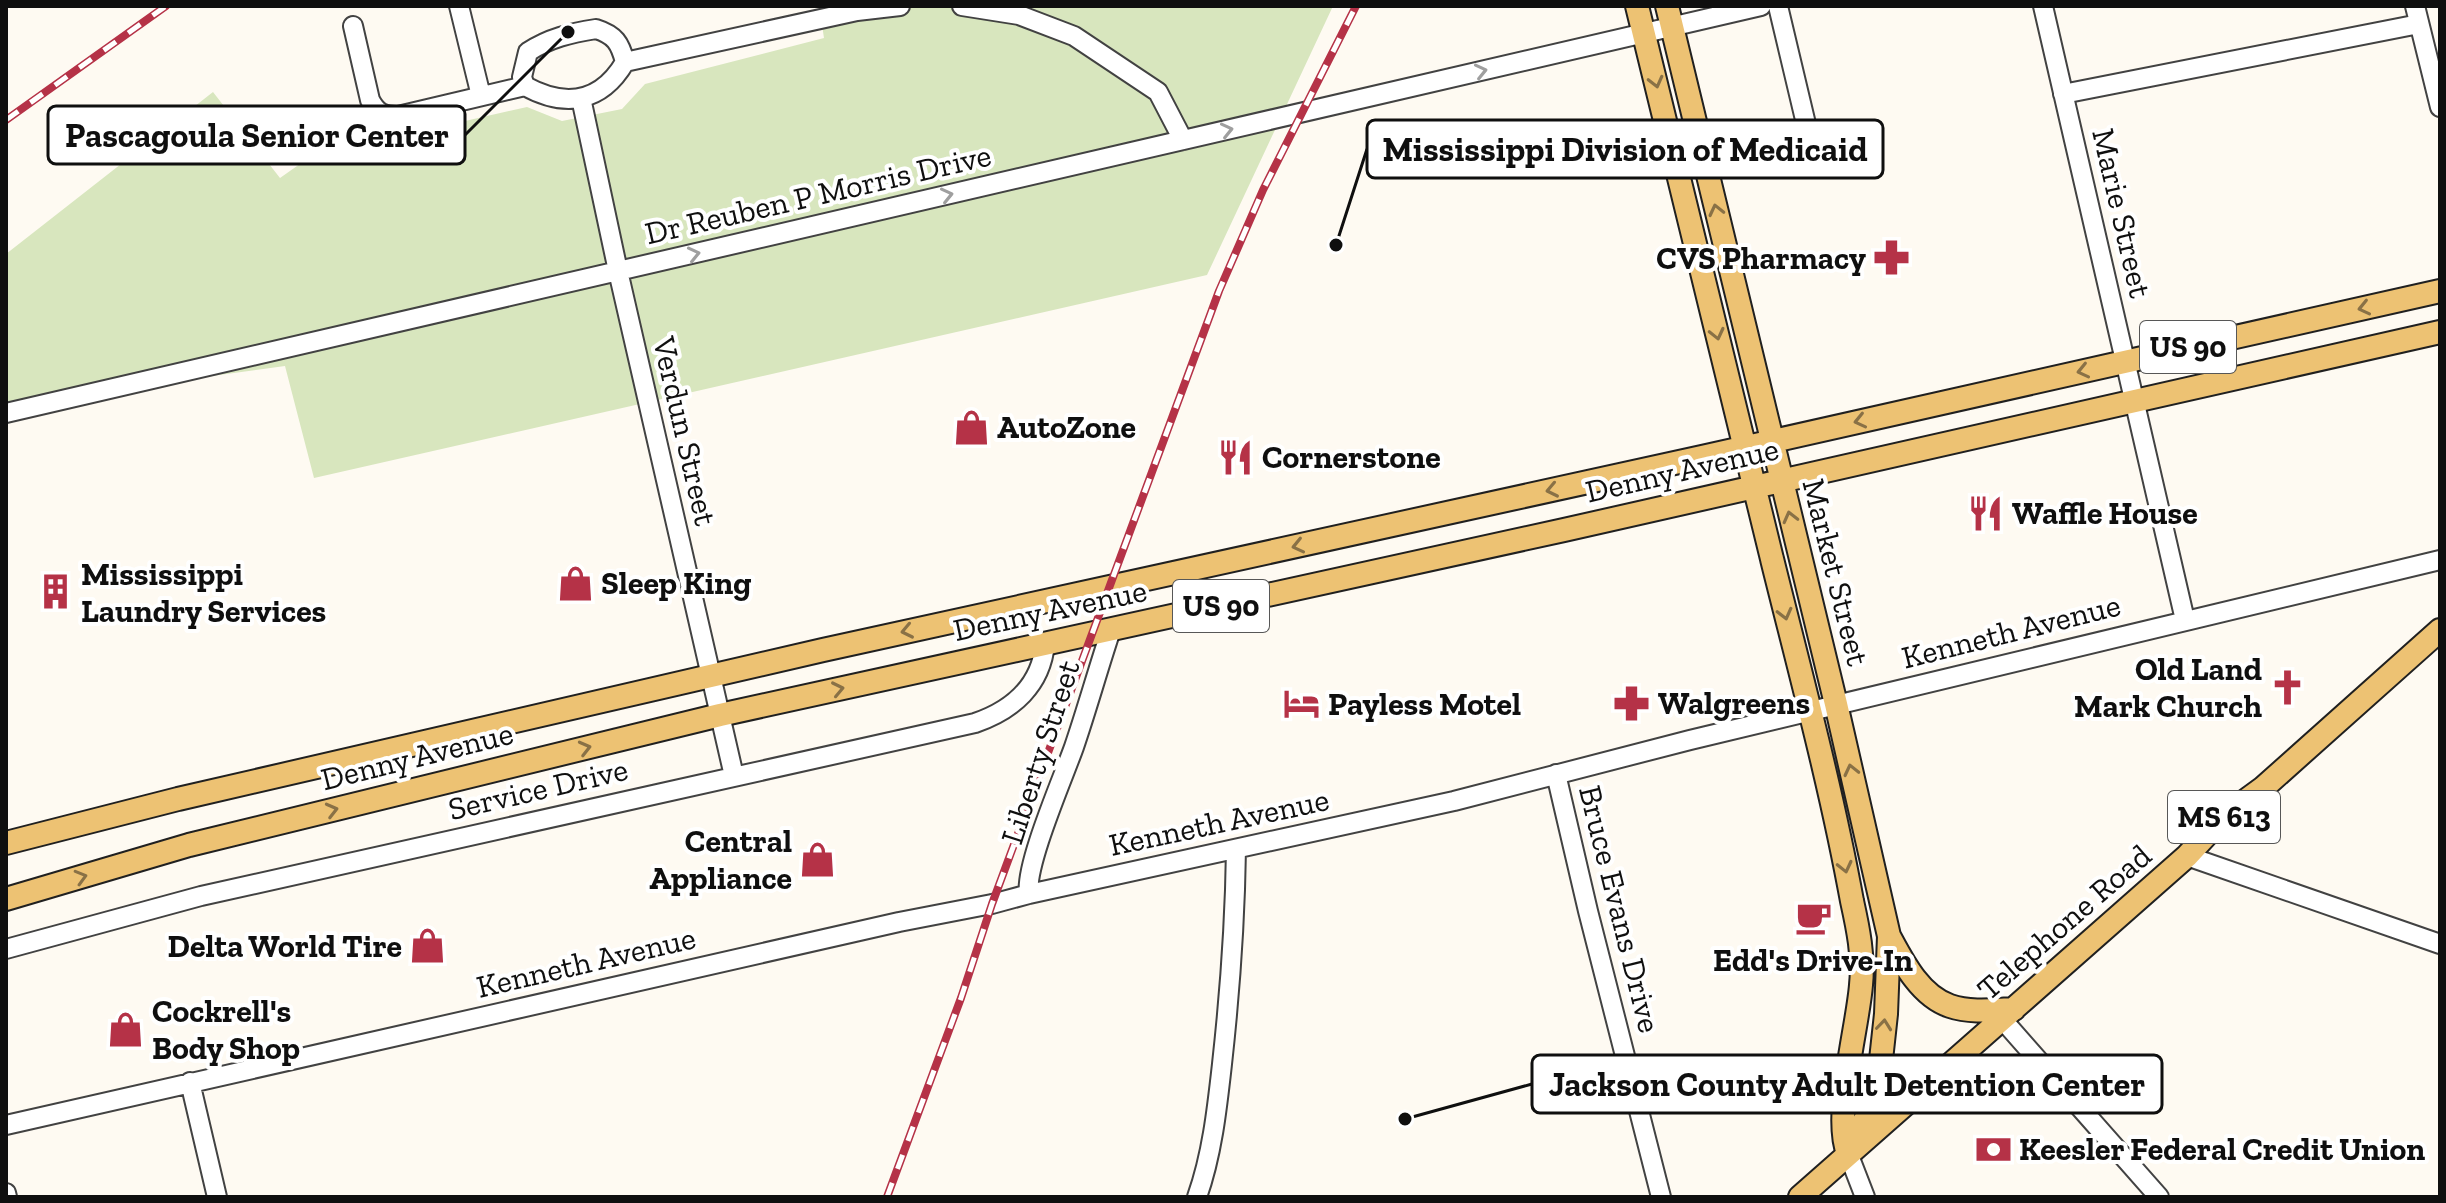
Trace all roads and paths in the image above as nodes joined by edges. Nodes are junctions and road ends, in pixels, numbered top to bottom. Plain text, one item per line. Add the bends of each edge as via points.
1 (459, 6) edge
2 (900, 6) edge
3 (962, 6) edge
4 (1637, 6) edge
5 (1761, 6) edge
6 (1778, 6) edge
7 (2043, 6) edge
8 (2417, 15) edge
9 (1670, 17) edge
10 (353, 26) dead end
11 (1644, 34) junction
12 (625, 62) junction
13 (525, 86) junction
14 (2063, 94) junction
15 (481, 96) junction
16 (581, 98) junction
17 (2440, 107) edge
18 (1183, 140) junction
19 (1816, 166) dead end
20 (618, 271) junction
21 (2440, 291) edge
22 (2440, 332) edge
23 (2125, 362) junction
24 (2134, 401) junction
25 (6, 413) edge
26 (1771, 441) junction
27 (1744, 447) junction
28 (1781, 481) junction
29 (1754, 487) junction
30 (2440, 560) edge
31 (2185, 620) junction
32 (1111, 630) junction
33 (2440, 630) edge
34 (1045, 644) junction
35 (710, 675) junction
36 (1836, 704) junction
37 (1809, 711) junction
38 (720, 715) junction
39 (1556, 774) junction
40 (734, 776) junction
41 (6, 843) edge
42 (1236, 849) junction
43 (2187, 856) junction
44 (1029, 894) junction
45 (6, 899) edge
46 (1889, 936) junction
47 (2440, 944) edge
48 (6, 949) edge
49 (2008, 1014) junction
50 (190, 1082) junction
51 (6, 1125) edge
52 (1848, 1153) junction
53 (217, 1197) edge
54 (1197, 1197) edge
55 (1661, 1197) edge
56 (1800, 1197) edge
57 (1865, 1197) edge
58 (2159, 1197) edge

1 - 15 street
2 - 12 street
3 - 18 street via 1019,15 1074,36 1158,92
4 - 11 main road, Market Street
5 - 9 street, Dr Reuben P Morris Drive
6 - 19 street
7 - 14 street, Marie Street
8 - 14 street
8 - 17 street
9 - 11 street, Dr Reuben P Morris Drive
26 -> 9 main road, Market Street
10 - 15 street via 370,100 385,116
18 -> 11 street, Dr Reuben P Morris Drive
11 -> 27 main road, Market Street
12 - 13 street via 611,34 596,29 572,33 543,41 528,52
12 - 16 street via 600,92
13 - 15 street
13 - 16 street via 542,96
14 - 23 street, Marie Street
16 - 20 street, Verdun Street
20 -> 18 street, Dr Reuben P Morris Drive
20 - 25 street, Dr Reuben P Morris Drive
20 - 35 street, Verdun Street
21 -> 23 main road, Denny Avenue / US 90
22 - 24 main road, Denny Avenue / US 90
23 - 24 street, Marie Street
23 -> 26 main road, Denny Avenue / US 90
24 - 28 main road, Denny Avenue / US 90
24 - 31 street, Marie Street
26 - 27 main road, Denny Avenue / US 90
26 - 28 main road, Market Street
27 - 29 main road, Market Street
27 -> 35 main road, Denny Avenue / US 90
28 - 29 main road, Denny Avenue / US 90
36 -> 28 main road, Market Street
29 - 32 main road, Denny Avenue / US 90
29 -> 37 main road, Market Street
30 - 31 street, Kenneth Avenue
31 - 36 street, Kenneth Avenue
32 - 34 main road, Denny Avenue / US 90
32 - 44 street, Liberty Street via 1038,846
33 - 43 main road, Telephone Road / MS 613 via 2263,788 2222,818
38 -> 34 main road, Denny Avenue / US 90
34 - 40 street, Service Drive via 1030,686 994,717
35 - 38 street, Verdun Street
35 - 41 main road, Denny Avenue / US 90
36 - 37 street, Kenneth Avenue
46 -> 36 main road, Market Street
37 - 39 street, Kenneth Avenue
37 -> 52 main road, Market Street via 1862,956 1844,1111
38 - 40 street, Verdun Street
45 -> 38 main road, Denny Avenue / US 90 via 189,845
39 - 42 street, Kenneth Avenue
39 - 55 street, Bruce Evans Drive
40 - 48 street, Service Drive via 201,896
42 - 44 street, Kenneth Avenue
42 - 54 street via 1226,1032 1206,1170
43 - 47 street
43 - 49 main road, Telephone Road / MS 613
44 - 50 street, Kenneth Avenue
46 - 49 main road via 1907,970 1929,993 1950,1006
52 -> 46 main road, Market Street via 1870,1110 1880,1069
49 - 52 main road, Telephone Road / MS 613
49 - 58 street
50 - 51 street, Kenneth Avenue
50 - 53 street
52 - 56 main road, Telephone Road / MS 613
52 - 57 street, Market Street

